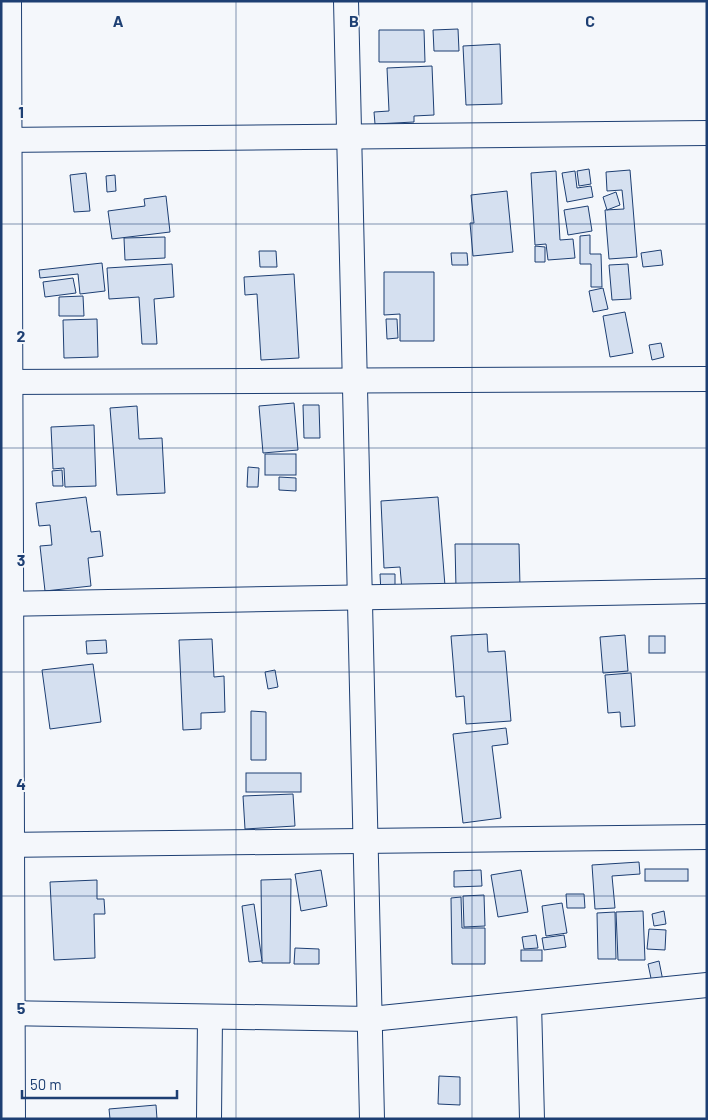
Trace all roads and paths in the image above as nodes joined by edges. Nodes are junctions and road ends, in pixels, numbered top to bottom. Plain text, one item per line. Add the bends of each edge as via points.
1 (9, 1) edge
2 (346, 1) edge
3 (707, 133) edge
4 (349, 137) junction
5 (6, 140) edge
6 (707, 379) edge
7 (355, 381) junction
8 (6, 382) edge
9 (707, 590) edge
10 (361, 597) junction
11 (6, 604) edge
12 (707, 837) edge
13 (367, 841) junction
14 (7, 845) edge
15 (707, 985) edge
16 (529, 1003) junction
17 (7, 1013) edge
18 (210, 1016) junction
19 (372, 1019) junction
20 (13, 1119) edge
21 (209, 1119) edge
22 (372, 1119) edge
23 (532, 1119) edge

1 - 5 street
2 - 4 street
3 - 4 street
4 - 5 street
4 - 7 street
5 - 8 street
6 - 7 street
7 - 8 street
7 - 10 street
8 - 11 street
9 - 10 street
10 - 11 street
10 - 13 street
11 - 14 street
12 - 13 street
13 - 14 street
13 - 19 street
14 - 17 street
15 - 16 street
16 - 19 street
16 - 23 street
17 - 18 street
17 - 20 street
18 - 19 street
18 - 21 street
19 - 22 street

